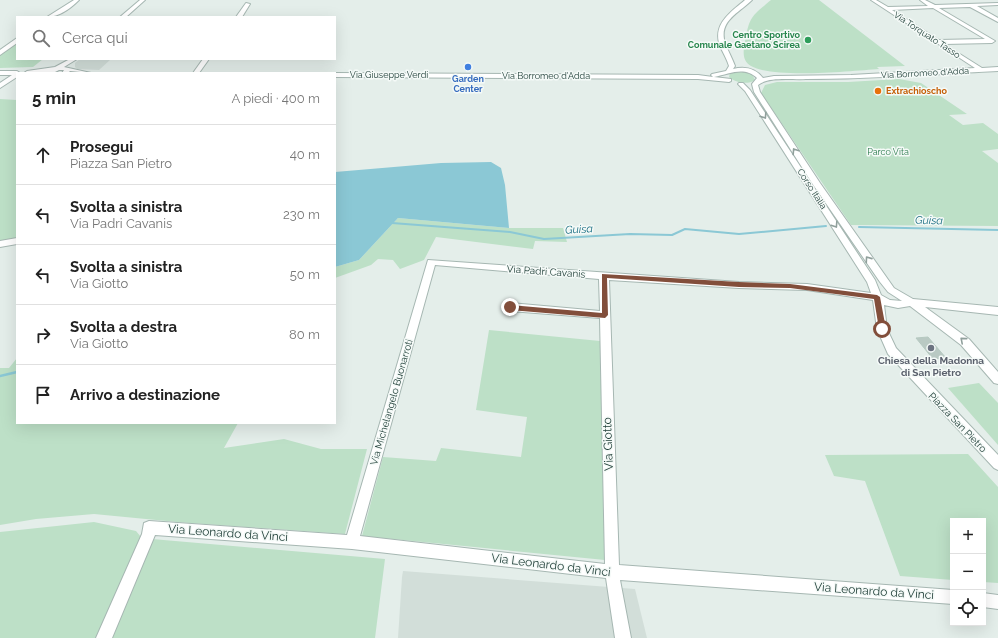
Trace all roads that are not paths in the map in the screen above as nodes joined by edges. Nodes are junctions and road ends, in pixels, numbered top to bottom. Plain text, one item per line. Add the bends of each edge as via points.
1 (77, 0) edge
2 (143, 0) edge
3 (749, 0) edge
4 (872, 0) edge
5 (922, 0) edge
6 (961, 0) edge
7 (248, 4) dead end
8 (998, 4) edge
9 (971, 5) junction
10 (934, 7) junction
11 (886, 9) junction
12 (52, 16) edge
13 (124, 16) edge
14 (240, 16) edge
15 (998, 20) edge
16 (720, 34) junction
17 (16, 41) edge
18 (995, 41) edge
19 (939, 42) junction
20 (0, 52) edge
21 (72, 60) edge
22 (205, 60) edge
23 (998, 69) edge
24 (53, 70) edge
25 (67, 70) edge
26 (983, 70) junction
27 (36, 72) edge
28 (81, 72) edge
29 (197, 72) edge
30 (727, 72) junction
31 (751, 72) junction
32 (0, 73) edge
33 (16, 74) edge
34 (16, 75) edge
35 (336, 75) edge
36 (443, 75) joint
37 (650, 77) junction
38 (851, 77) junction
39 (998, 78) edge
40 (728, 80) junction
41 (757, 82) junction
42 (741, 84) junction
43 (0, 86) edge
44 (16, 241) edge
45 (0, 244) edge
46 (430, 262) joint
47 (604, 276) junction
48 (877, 297) junction
49 (907, 300) junction
50 (510, 307) dead end
51 (998, 311) edge
52 (605, 315) junction
53 (998, 380) edge
54 (998, 464) edge
55 (352, 542) junction
56 (612, 572) junction
57 (950, 597) edge
58 (986, 600) edge
59 (998, 602) edge
60 (104, 638) edge
61 (623, 638) edge

1 - 12 street
2 - 13 street
3 - 16 street via 726,19
4 - 11 street, Via Torquato Tasso
5 - 10 street
6 - 9 street
7 - 14 street
8 - 9 street
9 - 10 street
9 - 15 street
10 - 11 street
10 - 18 street
11 - 19 street, Via Torquato Tasso
16 - 30 street via 721,43 732,66
16 - 31 street, Corso Italia via 735,62
17 - 20 street
18 - 19 street
19 - 26 street, Via Torquato Tasso
21 - 24 street
21 - 25 street
22 - 29 street
23 - 26 street, Via Borromeo d'Adda
24 - 25 street
24 - 27 street
25 - 28 street
26 - 38 street, Via Borromeo d'Adda
26 - 39 street, Via Torquato Tasso
30 - 31 street, Via Borromeo d'Adda
30 - 37 street, Via Borromeo d'Adda via 712,75
30 - 40 street via 725,76
31 - 38 street, Via Borromeo d'Adda via 774,76
31 - 41 street, Corso Italia via 758,76
32 - 33 street
34 - 43 street
35 - 36 street, Via Giuseppe Verdi
36 - 37 street, Via Borromeo d'Adda
37 - 40 street, Via Borromeo d'Adda via 704,77
38 - 41 street, Via Borromeo d'Adda via 783,78
40 - 42 street, Via Borromeo d'Adda
41 - 42 street, Via Borromeo d'Adda
49 -> 41 street, Corso Italia via 892,290 816,183 756,92
42 -> 48 street, Corso Italia via 872,282
44 - 45 street
46 - 47 street, Via Padri Cavanis
46 - 55 street, Via Michelangelo Buonarroti
47 - 48 street, Via Padri Cavanis via 796,286
47 - 52 street, Via Giotto
48 - 49 street via 881,301 895,305 906,304
48 - 54 street, Piazza San Pietro via 882,329 892,351
49 - 51 street
53 -> 49 street via 965,342
50 - 52 street
52 - 56 street, Via Giotto
55 - 56 street, Via Leonardo da Vinci
55 - 60 street, Via Leonardo da Vinci via 149,528
56 - 57 street, Via Leonardo da Vinci
56 - 61 street, Via Giotto
58 - 59 street

